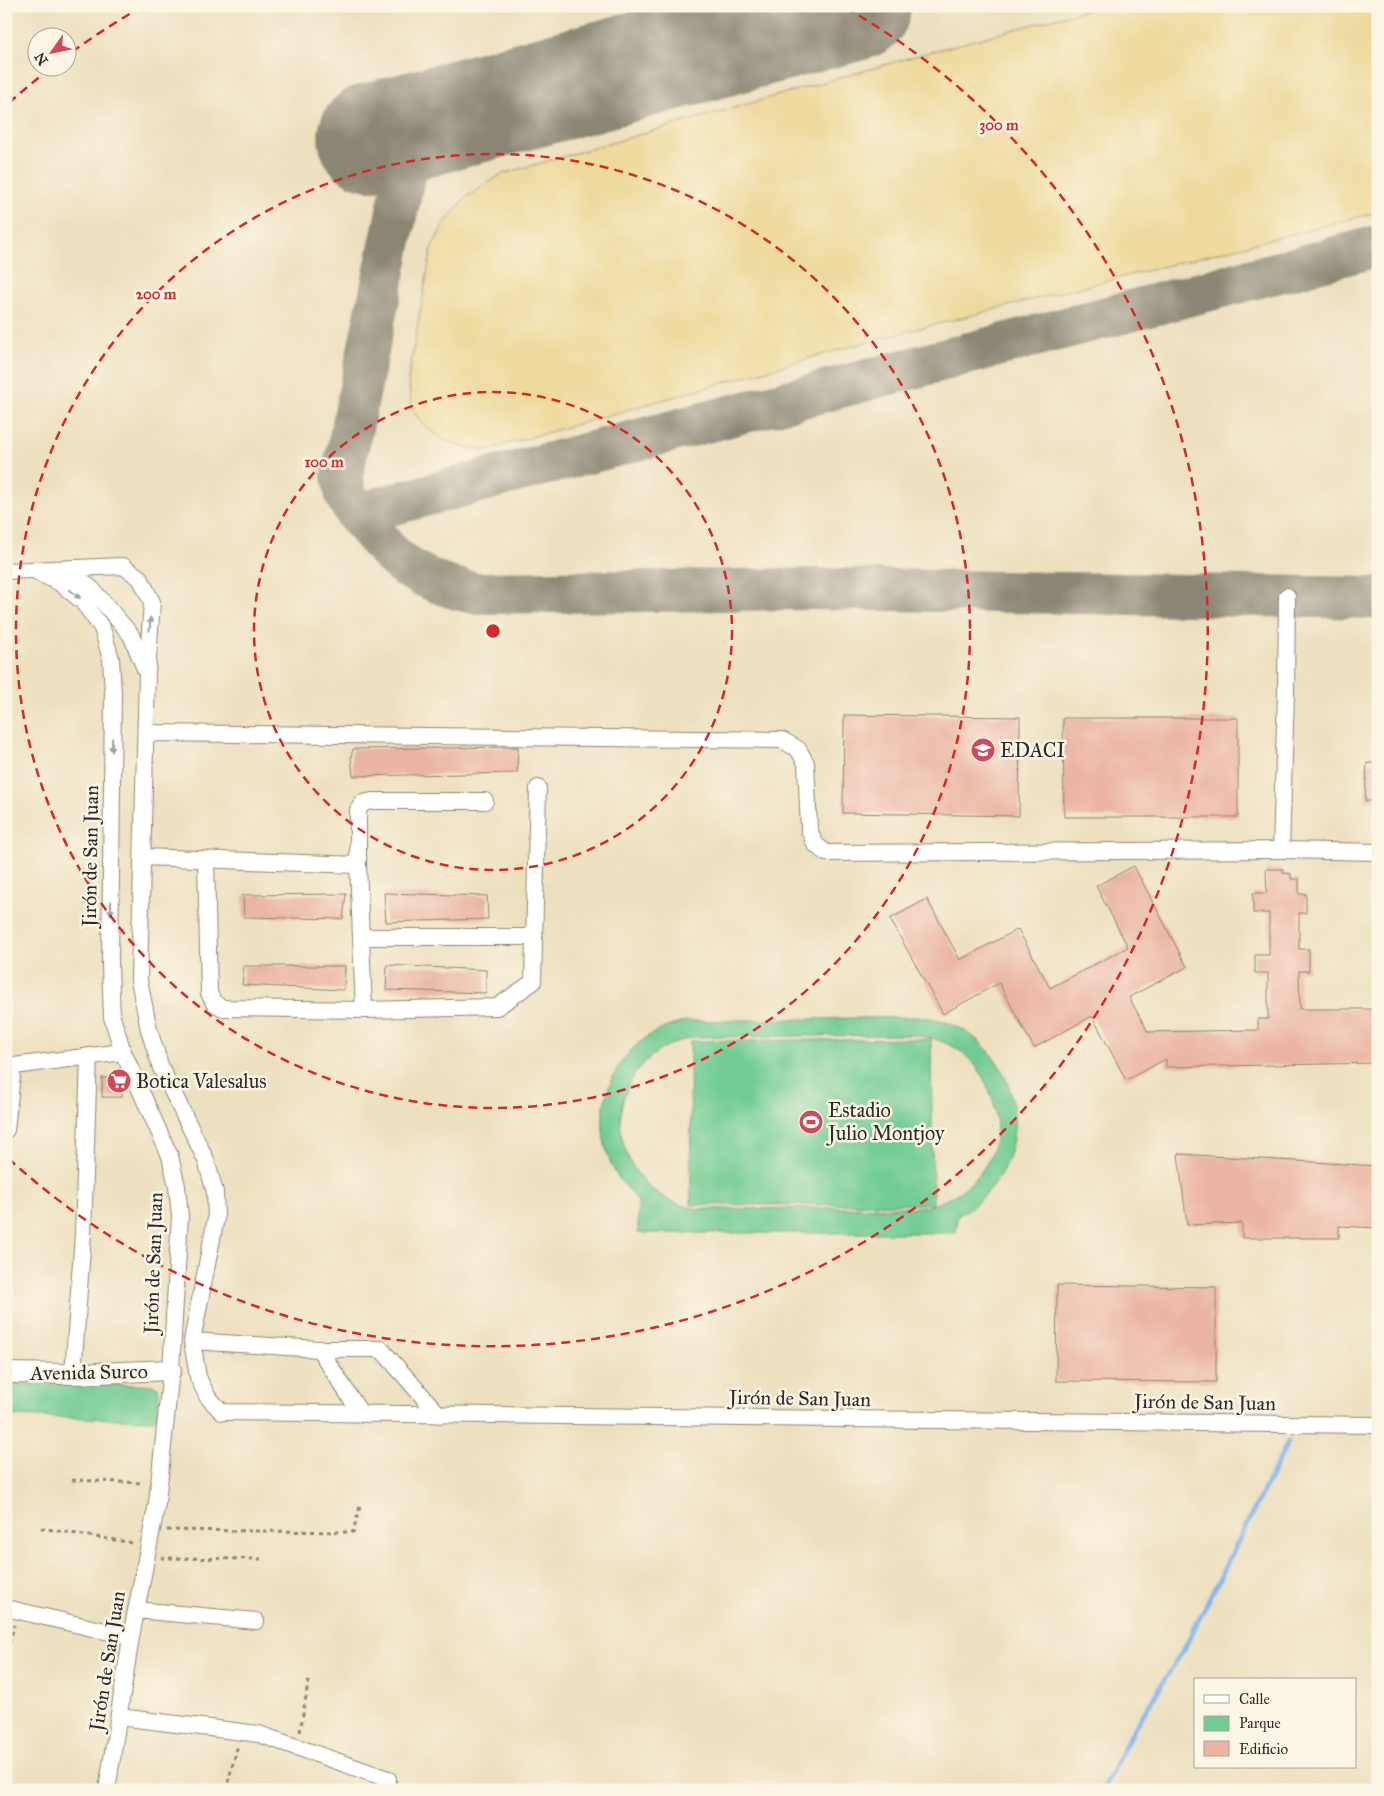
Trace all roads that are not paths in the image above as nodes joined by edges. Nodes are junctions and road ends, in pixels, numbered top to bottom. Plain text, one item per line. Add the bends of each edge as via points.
1 (67, 569) junction
2 (6, 570) edge
3 (32, 570) junction
4 (1287, 596) dead end
5 (146, 673) junction
6 (146, 733) junction
7 (538, 788) dead end
8 (485, 802) dead end
9 (1281, 850) junction
10 (1378, 852) edge
11 (143, 858) junction
12 (206, 861) junction
13 (358, 865) junction
14 (361, 937) junction
15 (534, 937) junction
16 (364, 1010) junction
17 (123, 1052) junction
18 (89, 1056) junction
19 (10, 1066) edge
20 (6, 1130) edge
21 (192, 1341) junction
22 (319, 1349) junction
23 (171, 1370) junction
24 (6, 1373) edge
25 (73, 1374) junction
26 (361, 1414) junction
27 (439, 1415) junction
28 (1378, 1425) edge
29 (12, 1609) edge
30 (136, 1610) junction
31 (256, 1621) dead end
32 (131, 1637) junction
33 (119, 1717) junction
34 (387, 1785) edge
35 (107, 1790) edge

1 - 3 street
1 - 5 street via 92,589 131,635
5 -> 1 street via 152,602 140,578 123,566
2 - 3 street
3 -> 17 street, Jirón de San Juan via 60,583 82,601 102,628 111,659 110,966 112,1017
4 - 9 street
5 - 6 street
6 - 9 street via 782,740 798,749 806,763 809,829 815,844 826,853
6 - 11 street
7 - 15 street
8 - 13 street via 372,800 363,803 358,810
9 - 10 street
11 - 12 street
11 - 21 street via 140,980 148,1030 161,1068 206,1160 215,1192 216,1218
12 - 13 street
12 - 16 street via 209,993 214,1003 224,1008
13 - 14 street
14 - 15 street
14 - 16 street
15 - 16 street via 533,982 498,1008
17 - 18 street
17 - 23 street, Jirón de San Juan via 170,1156 177,1186 180,1216
18 - 19 street
18 - 25 street via 83,1234
19 - 20 street
21 - 22 street
21 - 26 street, Jirón de San Juan via 198,1377 207,1396 222,1412
22 - 26 street
22 - 27 street via 381,1349
23 - 25 main road, Avenida Surco
23 - 30 street, Jirón de San Juan via 159,1484
24 - 25 main road, Avenida Surco
26 - 27 street, Jirón de San Juan
27 - 28 street, Jirón de San Juan
29 - 32 street
30 - 31 street
30 - 32 street, Jirón de San Juan
32 - 33 street, Jirón de San Juan
33 - 34 street via 259,1734
33 - 35 street, Jirón de San Juan

